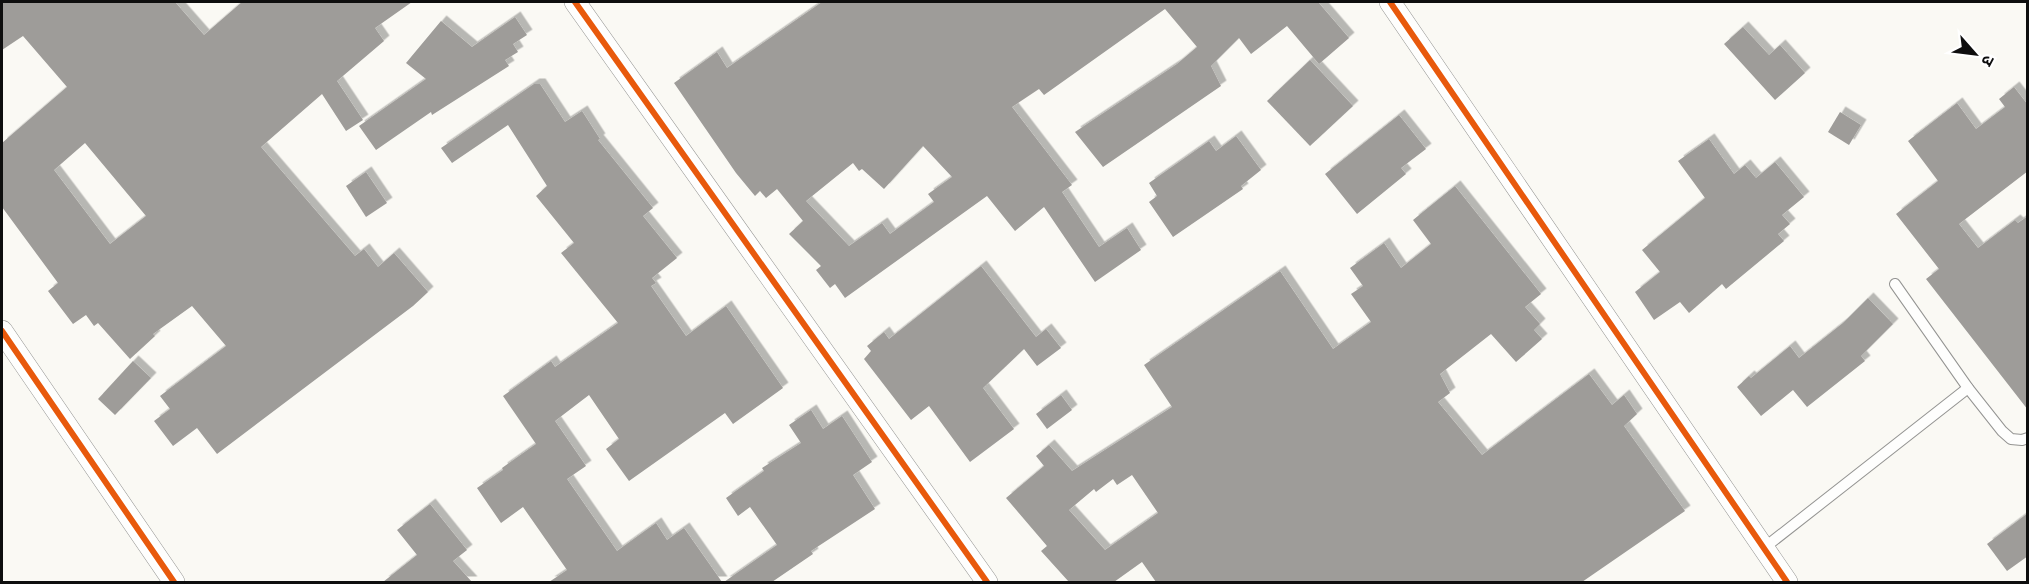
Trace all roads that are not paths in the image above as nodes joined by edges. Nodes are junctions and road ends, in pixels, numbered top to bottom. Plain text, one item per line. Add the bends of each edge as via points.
1 (575, 2) edge
2 (1390, 2) edge
3 (1895, 284) dead end
4 (2, 331) edge
5 (1968, 388) junction
6 (2028, 438) edge
7 (1764, 548) junction
8 (174, 582) edge
9 (987, 582) edge
10 (1787, 582) edge

1 - 9 street
2 - 7 street
3 - 5 lane
4 - 8 street
5 - 6 lane via 2002,431 2012,439
5 - 7 lane
7 - 10 street

